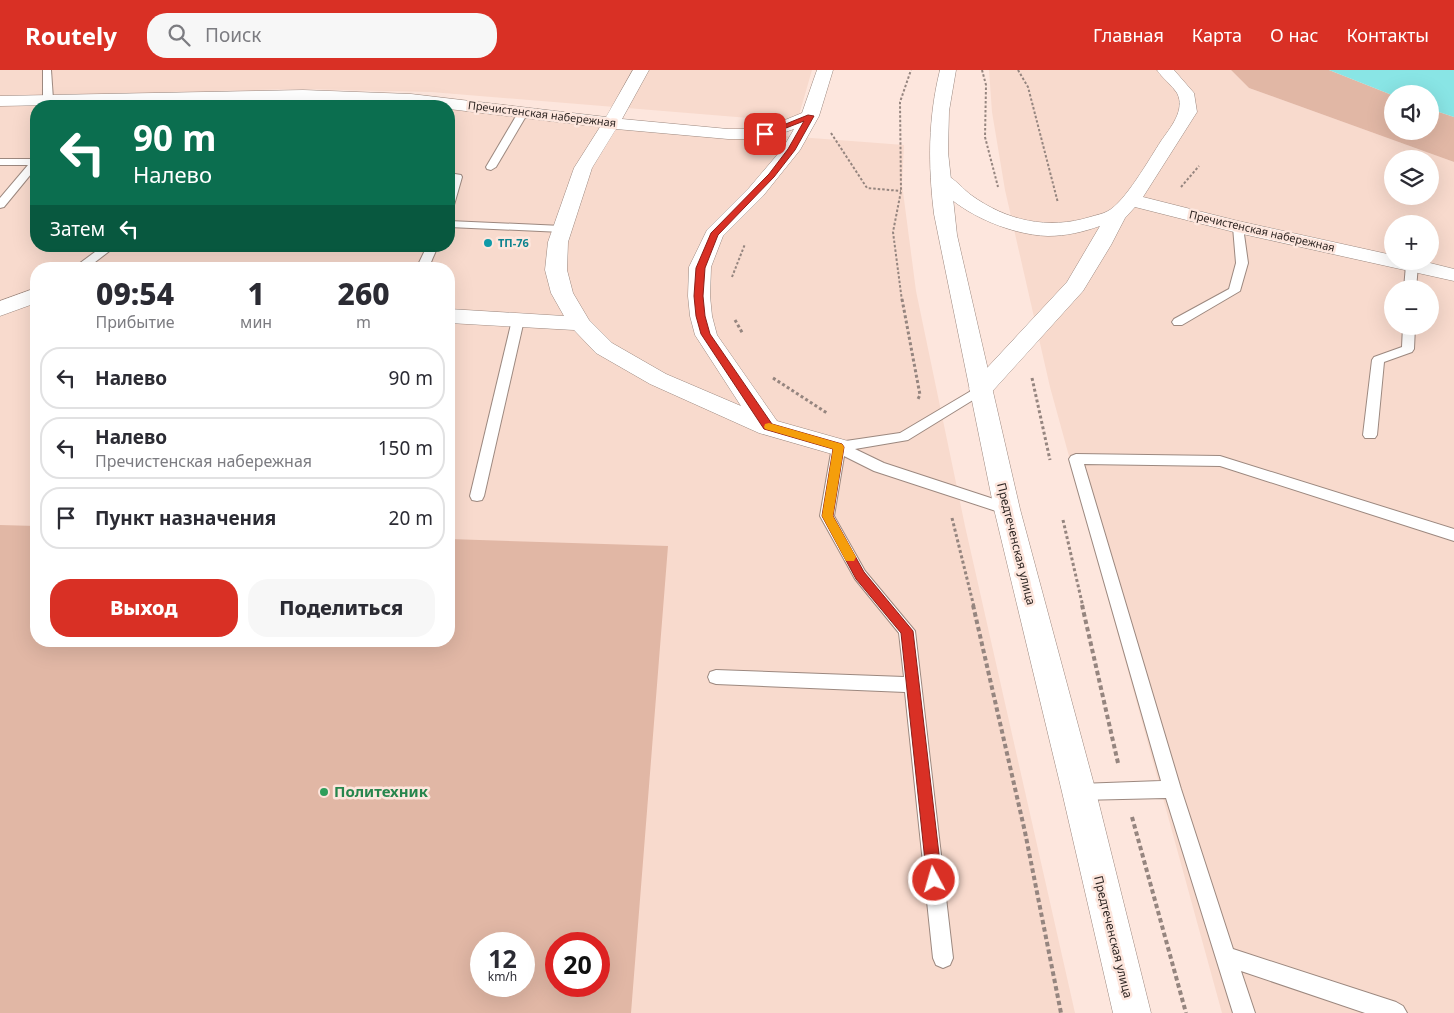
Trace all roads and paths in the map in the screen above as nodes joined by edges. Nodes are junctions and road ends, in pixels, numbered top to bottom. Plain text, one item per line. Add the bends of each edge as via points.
1 (47, 70) edge
2 (641, 70) edge
3 (825, 70) edge
4 (911, 70) edge
5 (948, 70) edge
6 (982, 70) edge
7 (1018, 70) edge
8 (1165, 70) edge
9 (1028, 87) dead end
10 (48, 99) junction
11 (61, 100) edge
12 (148, 100) edge
13 (417, 100) edge
14 (0, 101) edge
15 (455, 106) edge
16 (524, 111) junction
17 (810, 116) junction
18 (611, 123) junction
19 (827, 141) dead end
20 (0, 162) edge
21 (30, 162) edge
22 (491, 167) dead end
23 (30, 169) edge
24 (940, 178) junction
25 (998, 188) dead end
26 (901, 191) junction
27 (0, 205) edge
28 (1124, 207) junction
29 (455, 224) edge
30 (1238, 227) junction
31 (562, 229) junction
32 (746, 243) dead end
33 (103, 252) edge
34 (1384, 260) edge
35 (88, 262) edge
36 (1431, 270) edge
37 (1454, 275) edge
38 (731, 282) dead end
39 (30, 297) edge
40 (0, 309) edge
41 (734, 312) dead end
42 (455, 316) edge
43 (518, 320) junction
44 (1178, 322) dead end
45 (580, 324) junction
46 (1409, 335) edge
47 (747, 340) dead end
48 (773, 378) dead end
49 (981, 389) junction
50 (917, 402) dead end
51 (829, 414) dead end
52 (768, 427) junction
53 (1370, 434) dead end
54 (839, 447) junction
55 (477, 496) dead end
56 (1007, 509) junction
57 (951, 516) dead end
58 (1454, 535) edge
59 (716, 677) dead end
60 (913, 685) junction
61 (1172, 789) junction
62 (1079, 792) junction
63 (1225, 956) junction
64 (943, 958) dead end
65 (1061, 1013) edge
66 (1132, 1013) edge
67 (1244, 1013) edge
68 (1396, 1013) edge

1 - 10 lane
2 - 18 street
3 - 17 street
4 - 26 path via 900,102
5 - 24 street, Предтеченская улица via 937,141
6 - 25 path via 986,85 985,137
7 - 9 path
8 - 28 street via 1186,93 1188,112 1156,165
10 - 11 street, Пречистенская набережная
10 - 14 street, Пречистенская набережная
12 - 13 street, Пречистенская набережная via 303,95
15 - 16 street, Пречистенская набережная
16 - 18 street, Пречистенская набережная
16 - 22 lane
17 - 18 street, Пречистенская набережная via 765,134 728,134
17 - 52 street via 772,175 714,234 700,268 699,303 706,334
18 - 31 street via 584,168
19 - 26 path via 830,132 867,188
20 - 21 lane
23 - 27 lane
24 - 28 street via 990,214 1031,228 1066,229
24 - 49 street, Предтеченская улица via 947,235
26 - 50 path via 893,232 899,286 920,395
28 - 30 street, Пречистенская набережная
28 - 49 street via 1075,286
29 - 31 lane
30 - 34 street, Пречистенская набережная
30 - 44 lane via 1242,263 1234,291
31 - 45 street via 556,270 562,292
32 - 38 path
33 - 35 lane
36 - 37 street, Пречистенская набережная
39 - 40 street
41 - 47 path
42 - 43 street
43 - 45 street
43 - 55 lane
45 - 52 street via 604,348 658,380
46 - 53 lane via 1408,349 1378,360
48 - 51 path
49 - 54 lane via 903,437
49 - 56 street, Предтеченская улица
52 - 54 street
54 - 56 lane via 880,467
54 - 60 lane via 827,516 860,576 907,631
56 - 62 street, Предтеченская улица
57 - 65 path via 1025,832
58 - 61 lane via 1220,461 1076,459
59 - 60 lane
60 - 64 lane
61 - 62 lane
61 - 63 lane
62 - 66 street, Предтеченская улица
63 - 67 lane
63 - 68 lane

